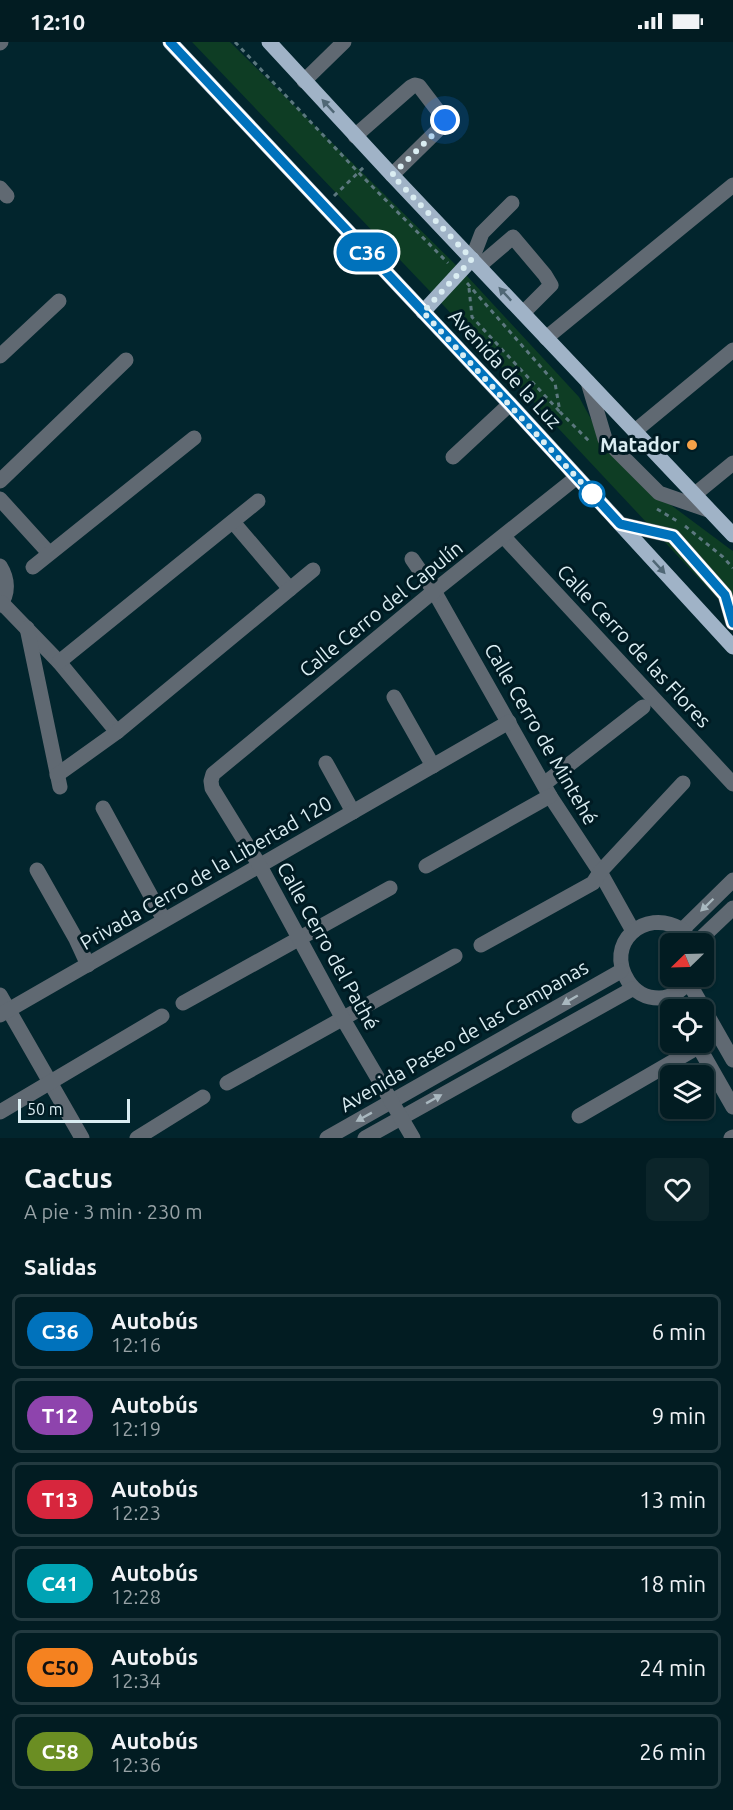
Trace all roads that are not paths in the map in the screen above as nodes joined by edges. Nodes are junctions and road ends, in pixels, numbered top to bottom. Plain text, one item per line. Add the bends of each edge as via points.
1 (170, 42) edge
2 (269, 42) edge
3 (344, 42) edge
4 (304, 81) junction
5 (356, 136) junction
6 (392, 175) junction
7 (733, 184) edge
8 (512, 203) dead end
9 (475, 263) junction
10 (59, 301) dead end
11 (423, 312) junction
12 (523, 313) junction
13 (546, 338) junction
14 (733, 350) edge
15 (0, 356) edge
16 (126, 360) dead end
17 (588, 382) junction
18 (510, 404) junction
19 (635, 431) junction
20 (194, 438) dead end
21 (453, 457) dead end
22 (733, 463) edge
23 (577, 477) junction
24 (0, 481) edge
25 (694, 495) junction
26 (0, 499) edge
27 (258, 501) dead end
28 (708, 510) junction
29 (232, 522) junction
30 (620, 524) junction
31 (733, 535) edge
32 (504, 537) junction
33 (49, 553) junction
34 (412, 559) dead end
35 (0, 566) edge
36 (33, 567) dead end
37 (313, 570) dead end
38 (290, 589) junction
39 (434, 591) junction
40 (1, 604) edge
41 (733, 623) edge
42 (27, 628) junction
43 (733, 647) edge
44 (59, 662) junction
45 (394, 697) dead end
46 (644, 707) dead end
47 (509, 722) junction
48 (117, 732) junction
49 (326, 763) dead end
50 (433, 766) junction
51 (213, 774) joint
52 (683, 783) dead end
53 (733, 784) edge
54 (547, 790) junction
55 (104, 808) dead end
56 (353, 812) junction
57 (260, 866) junction
58 (426, 866) dead end
59 (37, 870) dead end
60 (600, 873) junction
61 (733, 880) edge
62 (390, 888) dead end
63 (733, 908) edge
64 (164, 920) junction
65 (682, 930) junction
66 (633, 931) junction
67 (685, 933) edge
68 (706, 933) edge
69 (299, 940) junction
70 (481, 945) dead end
71 (455, 956) dead end
72 (88, 965) junction
73 (621, 971) junction
74 (694, 987) edge
75 (632, 989) junction
76 (0, 995) edge
77 (662, 999) edge
78 (183, 1004) dead end
79 (4, 1012) edge
80 (162, 1016) dead end
81 (343, 1019) junction
82 (684, 1053) edge
83 (702, 1053) edge
84 (733, 1060) edge
85 (50, 1082) junction
86 (226, 1083) dead end
87 (203, 1097) dead end
88 (392, 1102) junction
89 (733, 1107) edge
90 (0, 1112) edge
91 (579, 1116) dead end
92 (401, 1118) junction
93 (82, 1138) edge
94 (137, 1138) edge
95 (327, 1138) edge
96 (365, 1138) edge
97 (413, 1138) edge

1 - 11 main road, Avenida de la Luz
2 - 4 main road
3 - 4 street
5 -> 4 main road
5 - 6 main road
5 - 6 street via 411,87 419,86 445,120 444,124
6 - 9 main road
7 - 13 street
8 - 9 street via 482,232
9 - 11 main road via 458,273
12 -> 9 main road
9 - 12 street via 513,237 551,285
10 - 15 street
11 - 18 main road, Avenida de la Luz
12 - 13 main road
13 - 17 main road
14 - 19 street
16 - 24 street
17 - 19 main road
17 - 28 street via 605,439 659,493
18 - 21 street
18 - 23 main road, Avenida de la Luz
19 - 25 main road
20 - 33 street
22 - 25 street
23 - 30 main road, Avenida de la Luz
23 - 32 street, Calle Cerro del Capulín
25 - 28 main road
26 - 33 street
27 - 29 street
28 - 31 main road
29 - 38 street
29 - 44 street
30 - 41 street via 673,536 725,595
30 -> 43 main road, Avenida de la Luz
32 - 39 street, Calle Cerro del Capulín
32 - 53 street, Calle Cerro de las Flores
33 - 36 street
34 - 39 street, Calle Cerro de Mintehé
35 - 40 street via 7,586
37 - 38 street
38 - 48 street
39 - 47 street, Calle Cerro de Mintehé
39 - 51 street, Calle Cerro del Capulín
40 - 42 street
42 - 44 street
42 - 48 street via 58,781
44 - 48 street
45 - 50 street
46 - 54 street
47 - 50 street, Privada Cerro de la Libertad 120
47 - 54 street, Calle Cerro de Mintehé
49 - 56 street
50 - 56 street, Privada Cerro de la Libertad 120
51 - 57 street, Calle Cerro del Pathé via 212,788
52 - 60 street
54 - 58 street
54 - 60 street, Calle Cerro de Mintehé
55 - 64 street
56 - 57 street, Privada Cerro de la Libertad 120
57 - 64 street, Privada Cerro de la Libertad 120
57 - 69 street, Calle Cerro del Pathé
59 - 72 street
60 - 66 street, Calle Cerro de Mintehé
60 - 70 street via 593,883
61 -> 65 street
62 - 69 street
63 - 68 street
64 - 72 street, Privada Cerro de la Libertad 120
65 - 66 street via 664,922 647,923
65 - 67 street
66 - 73 street via 624,943
69 - 78 street
69 - 81 street, Calle Cerro del Pathé
71 - 81 street
72 - 79 street, Privada Cerro de la Libertad 120
73 - 75 street
73 -> 88 street, Avenida Paseo de las Campanas
74 - 84 street
75 - 77 street
92 -> 75 street, Avenida Paseo de las Campanas
76 - 79 street
79 - 85 street
80 - 85 street
81 - 86 street
81 - 88 street, Calle Cerro del Pathé
82 - 91 street
83 - 89 street
85 - 90 street
85 - 93 street
87 - 94 street
88 - 92 street, Calle Cerro del Pathé
88 -> 95 street, Avenida Paseo de las Campanas
92 - 96 street, Avenida Paseo de las Campanas
92 - 97 street, Calle Cerro del Pathé

